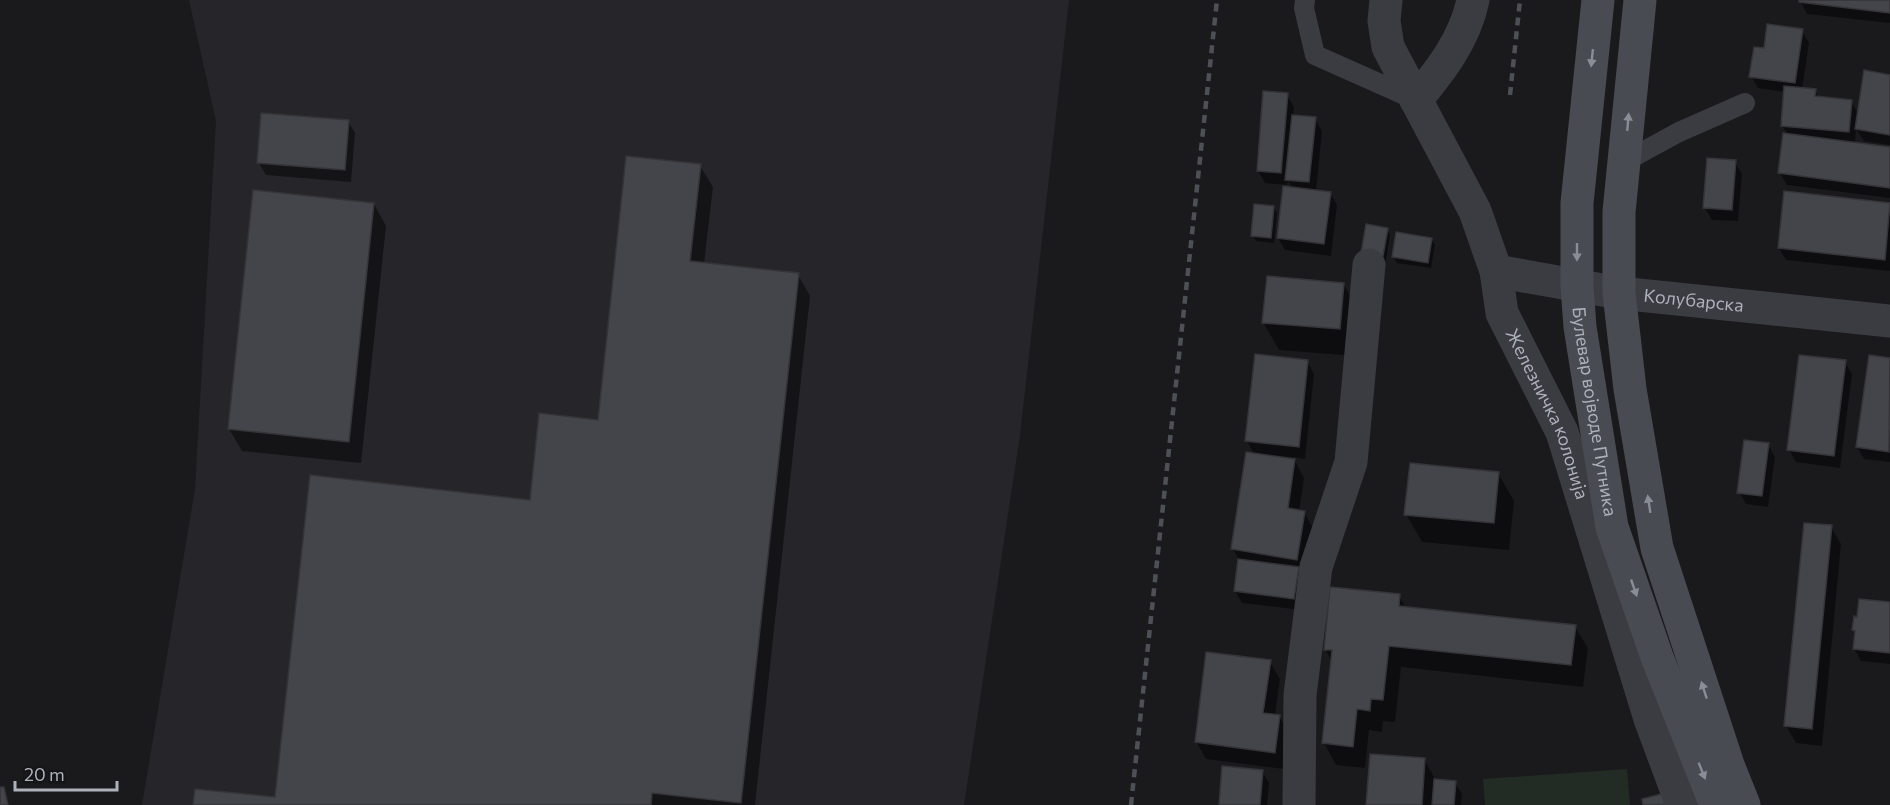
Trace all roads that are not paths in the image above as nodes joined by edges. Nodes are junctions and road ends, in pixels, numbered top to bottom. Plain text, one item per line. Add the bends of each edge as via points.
1 (1305, 0) edge
2 (1386, 0) edge
3 (1473, 0) edge
4 (1598, 0) edge
5 (1640, 0) edge
6 (1416, 100) junction
7 (1745, 103) dead end
8 (1624, 162) junction
9 (1369, 265) dead end
10 (1496, 271) junction
11 (1577, 286) junction
12 (1619, 293) junction
13 (1890, 321) edge
14 (1299, 805) edge
15 (1682, 805) edge
16 (1716, 805) edge
17 (1744, 805) edge

1 - 6 lane via 1315,55
2 - 6 street, Железничка колонија via 1388,47
3 - 6 street via 1456,45 1439,74
4 -> 11 main road, Булевар војводе Путника via 1577,203
8 -> 5 main road
6 - 10 street, Железничка колонија via 1475,211
7 - 8 lane
8 - 12 main road via 1619,212
9 - 14 street via 1351,462 1316,567 1300,695
10 - 11 street, Колубарска
10 - 15 street, Железничка колонија via 1502,313 1562,432 1650,719
11 - 12 street, Колубарска
11 -> 16 main road, Булевар војводе Путника via 1612,527 1657,657
12 - 13 street, Колубарска
17 -> 12 main road via 1657,548 1630,389

